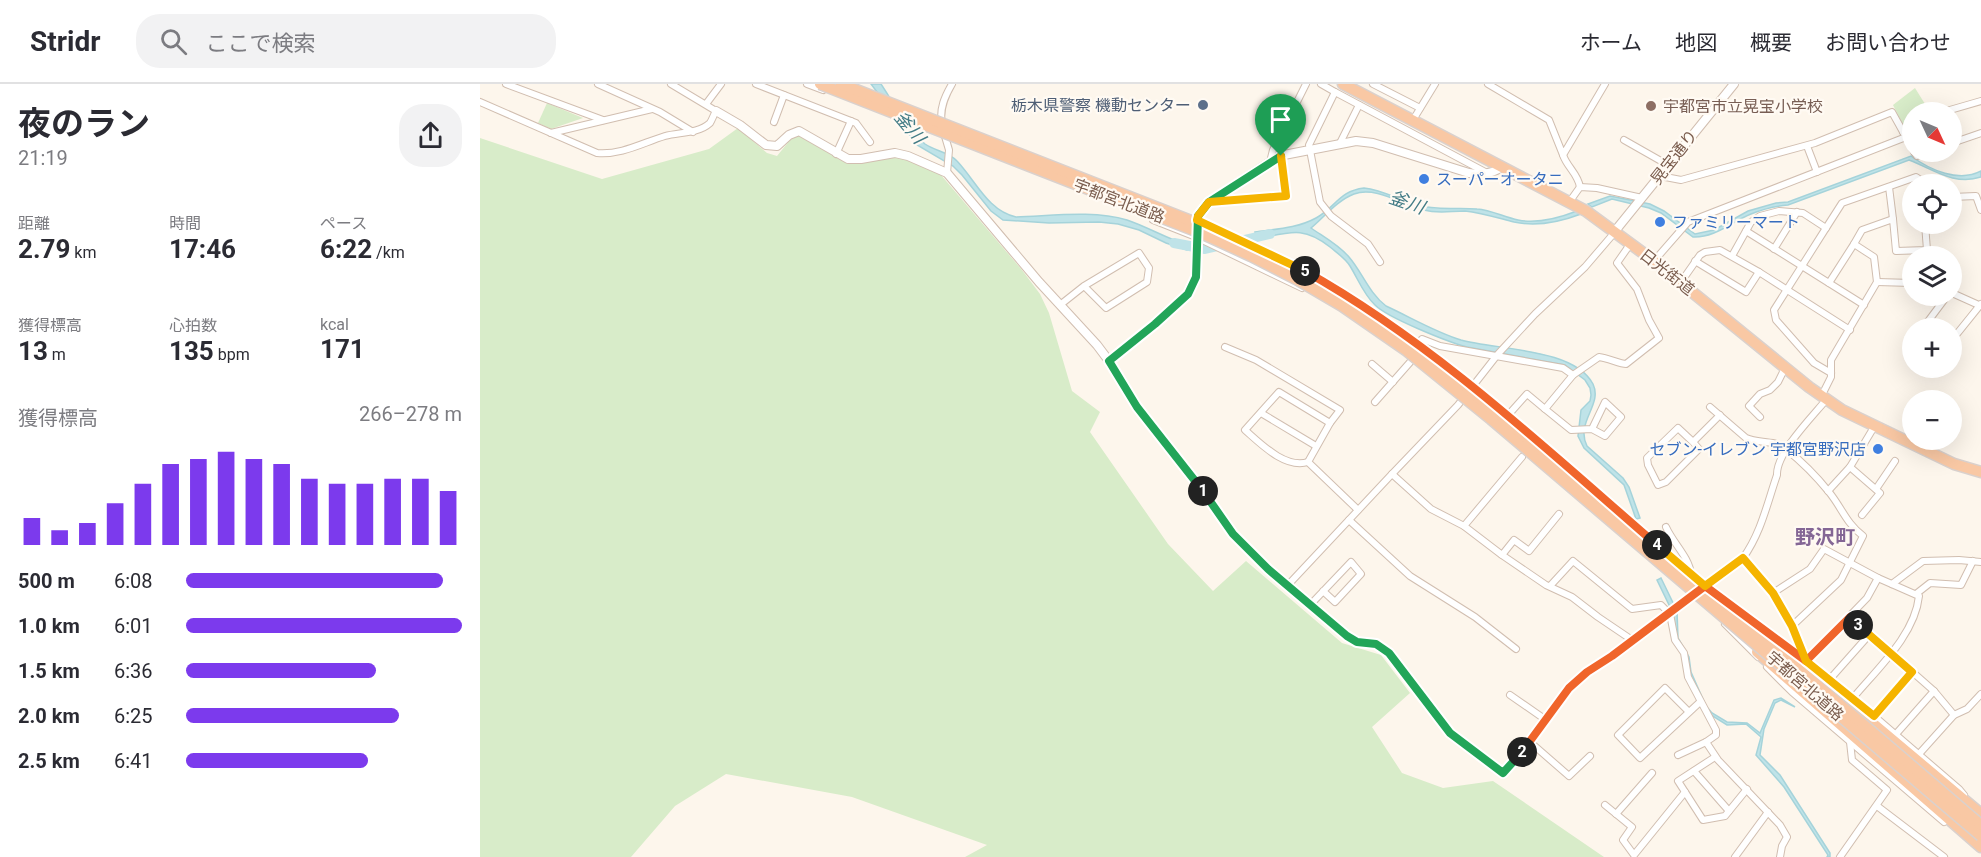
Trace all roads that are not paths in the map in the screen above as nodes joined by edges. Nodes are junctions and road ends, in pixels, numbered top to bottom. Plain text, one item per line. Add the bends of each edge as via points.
1 (507, 84) edge
2 (598, 84) edge
3 (671, 84) edge
4 (721, 84) edge
5 (756, 84) edge
6 (807, 84) edge
7 (820, 84) edge
8 (841, 84) edge
9 (851, 84) edge
10 (952, 84) edge
11 (1306, 84) edge
12 (1321, 84) edge
13 (1373, 84) edge
14 (1391, 84) edge
15 (1434, 84) edge
16 (1488, 84) edge
17 (1605, 84) edge
18 (1734, 84) edge
19 (1339, 88) edge
20 (1387, 91) junction
21 (784, 95) junction
22 (1981, 101) edge
23 (480, 102) edge
24 (706, 104) junction
25 (1359, 105) junction
26 (1962, 106) edge
27 (1420, 108) junction
28 (653, 109) junction
29 (716, 111) junction
30 (941, 118) junction
31 (1413, 120) junction
32 (604, 121) junction
33 (851, 121) junction
34 (774, 122) dead end
35 (1902, 130) edge
36 (693, 132) junction
37 (551, 133) junction
38 (1981, 133) edge
39 (1902, 136) edge
40 (945, 137) junction
41 (1624, 140) dead end
42 (1962, 140) edge
43 (870, 142) dead end
44 (1340, 143) junction
45 (1807, 146) junction
46 (1308, 150) junction
47 (836, 153) junction
48 (1563, 155) junction
49 (1281, 156) junction
50 (1270, 162) junction
51 (1668, 165) junction
52 (1502, 167) junction
53 (947, 170) junction
54 (1817, 172) junction
55 (1488, 174) junction
56 (1660, 176) junction
57 (1902, 182) edge
58 (1580, 187) junction
59 (1889, 187) junction
60 (1981, 189) edge
61 (1974, 196) junction
62 (1962, 197) edge
63 (1570, 201) junction
64 (1209, 202) junction
65 (1640, 202) junction
66 (1981, 210) edge
67 (1797, 212) junction
68 (1893, 219) junction
69 (1197, 220) junction
70 (1826, 228) junction
71 (1615, 231) junction
72 (1746, 231) junction
73 (1926, 234) edge
74 (1196, 239) junction
75 (1631, 243) junction
76 (1854, 244) junction
77 (1774, 249) junction
78 (1732, 256) junction
79 (1654, 261) junction
80 (1695, 261) junction
81 (1380, 262) dead end
82 (1802, 266) junction
83 (1759, 272) junction
84 (1680, 282) junction
85 (1877, 282) junction
86 (1829, 283) junction
87 (1902, 283) edge
88 (1084, 286) junction
89 (1787, 290) junction
90 (1962, 297) edge
91 (1060, 305) junction
92 (1864, 305) junction
93 (1981, 305) edge
94 (1962, 328) edge
95 (1850, 330) junction
96 (1418, 344) junction
97 (1225, 347) dead end
98 (1496, 356) junction
99 (1412, 360) junction
100 (1109, 361) junction
101 (1372, 364) dead end
102 (1785, 368) junction
103 (1831, 374) junction
104 (1573, 375) junction
105 (1393, 382) junction
106 (1473, 387) junction
107 (1824, 398) junction
108 (1462, 399) junction
109 (1375, 402) dead end
110 (1710, 407) dead end
111 (1545, 409) junction
112 (1261, 413) junction
113 (1510, 413) dead end
114 (1720, 415) junction
115 (1760, 417) dead end
116 (1330, 423) junction
117 (1874, 427) junction
118 (1592, 429) junction
119 (1692, 442) junction
120 (1316, 446) junction
121 (1786, 449) junction
122 (1522, 457) dead end
123 (1895, 461) dead end
124 (1308, 462) junction
125 (1850, 467) junction
126 (1981, 472) edge
127 (1392, 474) junction
128 (1876, 489) junction
129 (1828, 491) junction
130 (1358, 510) junction
131 (1559, 514) dead end
132 (1862, 514) dead end
133 (1349, 520) junction
134 (1464, 526) junction
135 (1666, 527) dead end
136 (1502, 555) junction
137 (1743, 558) junction
138 (1972, 561) junction
139 (1981, 562) edge
140 (1850, 564) junction
141 (1691, 574) junction
142 (1878, 578) junction
143 (1892, 584) junction
144 (1288, 585) junction
145 (1550, 586) junction
146 (1705, 586) junction
147 (1323, 591) junction
148 (1773, 593) junction
149 (1916, 594) junction
150 (1694, 595) junction
151 (1311, 604) junction
152 (1670, 614) junction
153 (1723, 616) junction
154 (1850, 617) junction
155 (1792, 626) junction
156 (1756, 633) junction
157 (1869, 635) junction
158 (1632, 640) junction
159 (1516, 648) dead end
160 (1890, 654) junction
161 (1806, 661) junction
162 (1912, 672) junction
163 (1830, 679) junction
164 (1934, 691) junction
165 (1981, 694) edge
166 (1510, 695) dead end
167 (1853, 698) junction
168 (1700, 702) junction
169 (1689, 712) junction
170 (1954, 715) junction
171 (1874, 716) junction
172 (1546, 720) junction
173 (1896, 734) junction
174 (1850, 741) junction
175 (1530, 742) junction
176 (1706, 742) junction
177 (1919, 754) junction
178 (1678, 755) dead end
179 (1590, 756) dead end
180 (1715, 757) junction
181 (1694, 771) junction
182 (1652, 773) dead end
183 (1747, 789) junction
184 (1685, 792) junction
185 (1970, 804) junction
186 (1605, 805) dead end
187 (1877, 806) junction
188 (1729, 811) junction
189 (1768, 812) junction
190 (1616, 814) junction
191 (1981, 814) edge
192 (1981, 825) edge
193 (1981, 843) edge
194 (1735, 857) edge
195 (1780, 857) edge
196 (1840, 857) edge
197 (1944, 857) edge

1 - 32 street
2 - 28 street
3 - 24 street
4 - 24 street
5 - 21 street
6 - 40 street
7 - 153 highway, 宇都宮北道路, bridge via 1201,233 1314,290 1377,329 1438,375
8 - 156 highway, 宇都宮北道路, bridge via 1204,226 1299,271 1346,299 1453,376
9 - 30 street
10 - 30 street
11 - 50 street
12 - 19 street
13 - 20 street
14 - 20 street
15 - 27 street
16 - 48 street via 1549,120
17 - 48 street
18 - 51 street, 晃宝通り
19 - 25 street
19 - 31 highway, 日光街道
19 - 46 street
20 - 27 street
21 - 33 street
21 - 34 street
22 - 26 street
23 - 37 street
24 - 29 street
25 - 44 street
25 - 55 street
27 - 31 street
28 - 32 street
28 - 36 street
29 - 36 street via 710,123
29 - 47 street via 766,145 777,146 799,131
30 - 40 street
30 - 69 street
31 - 52 highway, 日光街道
32 - 37 street
33 - 43 street
33 - 47 street
35 - 45 street via 1892,112
36 - 37 street via 609,154 597,153
38 - 42 street
39 - 54 street
40 - 53 street via 949,150
40 - 74 street
41 - 51 street
44 - 46 street
44 - 55 street via 1373,143 1450,168
45 - 54 street
45 - 56 street via 1681,180
46 - 49 street
46 - 81 street via 1320,202 1331,216 1368,244
47 - 53 street via 855,159 901,154
48 - 58 street
49 - 50 street
49 - 64 street via 1286,196
50 - 64 street
51 - 56 street, 晃宝通り
52 - 55 street
52 - 63 highway, 日光街道
53 - 91 street
54 - 79 street via 1682,227
56 - 65 street, 晃宝通り
57 - 59 street
58 - 63 street
58 - 65 street via 1597,188
59 - 68 street
59 - 70 street via 1842,203
60 - 61 street
61 - 62 street
61 - 66 street
63 - 71 highway, 日光街道
64 - 69 street
65 - 71 street, 晃宝通り
67 - 70 street
67 - 72 street via 1760,216
67 - 77 street
68 - 73 street via 1896,251 1927,250
68 - 76 street via 1862,230
69 - 74 street
69 - 96 street via 1304,270
70 - 82 street
71 - 75 highway, 日光街道
71 - 98 street via 1585,267
72 - 77 street
72 - 78 street
74 - 99 street via 1318,295
74 - 100 street via 1196,277 1188,294
75 - 79 highway, 日光街道
75 - 104 street via 1617,263 1637,289 1659,339 1626,364 1599,357
76 - 85 street via 1874,257
76 - 86 street
77 - 82 street
78 - 80 street via 1712,251
78 - 83 street
79 - 84 highway, 日光街道
80 - 83 street via 1746,292
80 - 84 street
82 - 86 street
82 - 89 street
83 - 89 street
84 - 102 highway, 日光街道
85 - 87 street
85 - 92 street
86 - 92 street
88 - 88 street via 1138,253 1149,268 1147,282 1106,308
88 - 91 street
89 - 95 street
89 - 103 street via 1774,310 1776,320 1814,363
90 - 93 street
91 - 100 street
92 - 95 street
93 - 94 street
95 - 103 street via 1831,360
96 - 98 street via 1422,339
96 - 106 street
97 - 116 street via 1256,360 1340,410
98 - 104 street via 1563,368
98 - 106 street
99 - 105 street
99 - 108 street
100 - 144 street via 1137,407 1233,534
101 - 105 street
102 - 107 highway, 日光街道
102 - 115 street via 1778,382 1749,406
103 - 107 street
104 - 111 street
105 - 109 street
106 - 108 street
106 - 141 street
107 - 117 highway, 日光街道
107 - 121 street
108 - 127 street
108 - 150 street
110 - 114 street
111 - 113 street via 1527,394
111 - 118 street via 1571,430
112 - 116 street via 1279,392
112 - 120 street
112 - 124 street via 1245,430 1282,459
114 - 119 street
114 - 121 street via 1752,441
116 - 120 street
117 - 125 street
117 - 126 highway, 日光街道 via 1954,464
118 - 118 street via 1605,436 1621,417 1605,402
119 - 119 street via 1678,428 1647,458 1658,485 1666,482 1699,449
120 - 124 street
121 - 129 street
121 - 137 street via 1760,528
122 - 134 street
123 - 128 street
124 - 130 street
125 - 128 street
125 - 129 street
127 - 130 street
127 - 134 street via 1431,509
128 - 132 street via 1880,493
129 - 140 street via 1851,526 1863,536
130 - 133 street
131 - 136 street via 1529,551 1514,540
133 - 144 street
133 - 159 street via 1410,576
134 - 136 street
135 - 141 street via 1690,565
136 - 145 street
137 - 146 street
137 - 148 street
138 - 139 street
138 - 143 street via 1923,561
138 - 149 street via 1961,585 1930,583
140 - 142 street
140 - 148 street via 1824,549 1810,569
140 - 155 street via 1841,580
141 - 146 street
142 - 143 street
142 - 154 street
143 - 149 street
144 - 151 street
145 - 152 street via 1573,561 1632,609 1661,605
145 - 158 street
146 - 150 street
146 - 161 street
147 - 147 street via 1351,562 1361,574 1335,602
147 - 151 street
148 - 155 street
149 - 160 street via 1918,605 1905,634
150 - 152 street
150 - 174 street via 1792,692
151 - 175 street via 1347,636 1357,642 1376,644 1389,653 1450,733 1503,773
152 - 158 street
152 - 168 street via 1675,640 1684,653 1688,677
153 - 193 highway, 宇都宮北道路, bridge
153 - 193 highway, bridge via 1746,643
154 - 157 street
154 - 161 street
155 - 161 street
156 - 185 highway, bridge via 1788,652
156 - 192 highway, 宇都宮北道路, bridge
157 - 160 street
157 - 163 street
158 - 172 street via 1569,688
160 - 162 street
160 - 167 street
161 - 163 street
162 - 164 street
162 - 171 street
163 - 167 street
164 - 170 street
164 - 173 street
165 - 170 street
166 - 172 street
167 - 171 street
168 - 169 street
168 - 176 street via 1716,730 1716,735
169 - 169 street via 1640,758 1618,735 1665,688
170 - 177 street
171 - 173 street
172 - 175 street
173 - 177 street
174 - 187 street via 1852,760 1887,790
174 - 193 street via 1956,832
175 - 179 street via 1569,776
176 - 178 street
176 - 180 street
177 - 185 street via 1959,789
180 - 181 street
180 - 183 street
181 - 184 street via 1678,782
181 - 188 street
182 - 190 street
183 - 188 street
183 - 189 street
184 - 188 street via 1703,820 1725,816
184 - 190 street via 1634,855 1623,840 1632,827
185 - 191 highway
186 - 190 street
187 - 196 street
187 - 197 street
189 - 194 street
189 - 195 street via 1787,837

